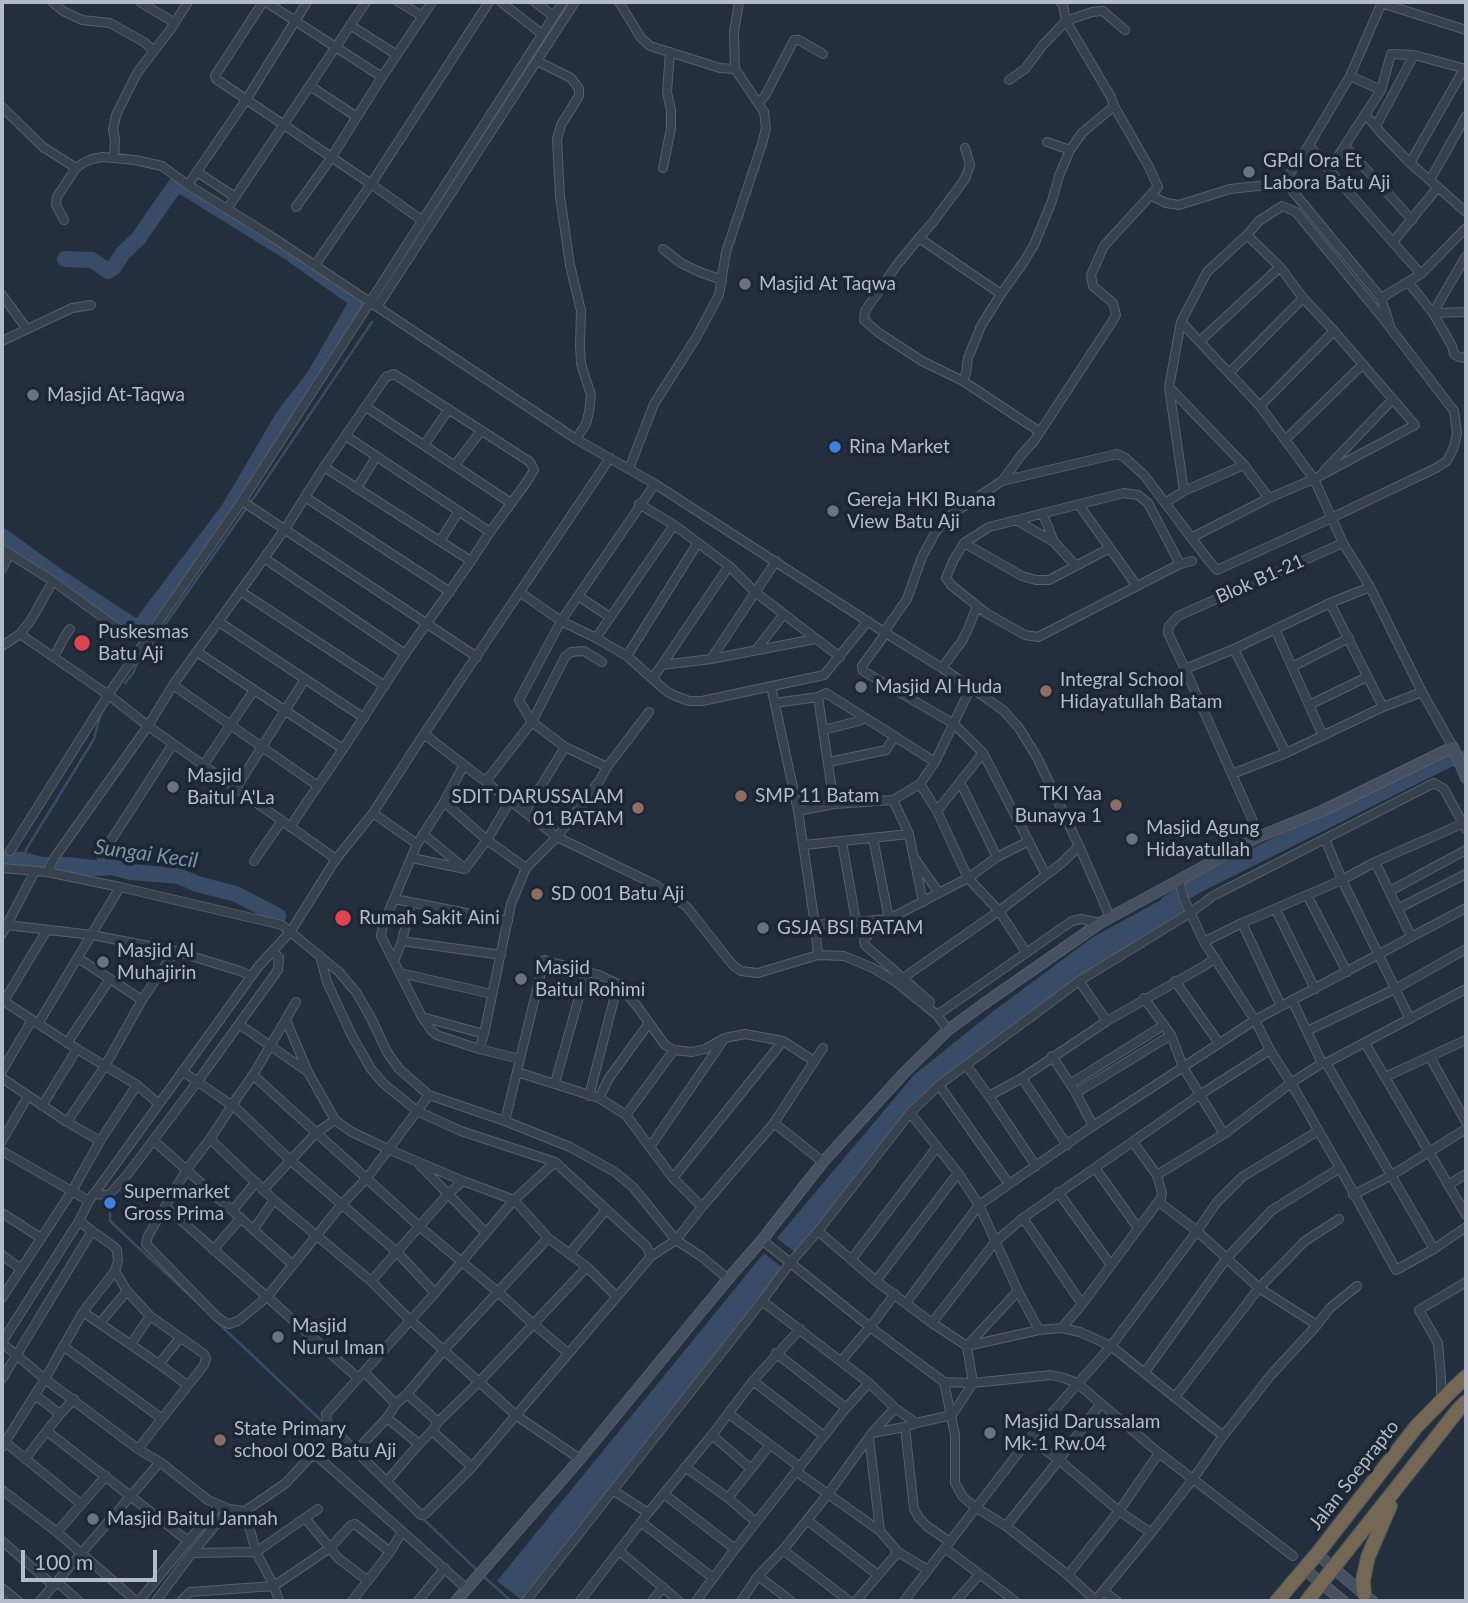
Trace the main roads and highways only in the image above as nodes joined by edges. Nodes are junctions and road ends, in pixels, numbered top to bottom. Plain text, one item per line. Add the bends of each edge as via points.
1 (1466, 1377) edge
2 (1466, 1402) edge
3 (1399, 1485) junction
4 (1368, 1597) edge
5 (1278, 1601) edge
6 (1307, 1601) edge

1 - 5 highway, Jalan Soeprapto via 1416,1427
2 - 3 highway
3 - 4 highway via 1368,1557 1363,1580
3 - 6 highway

